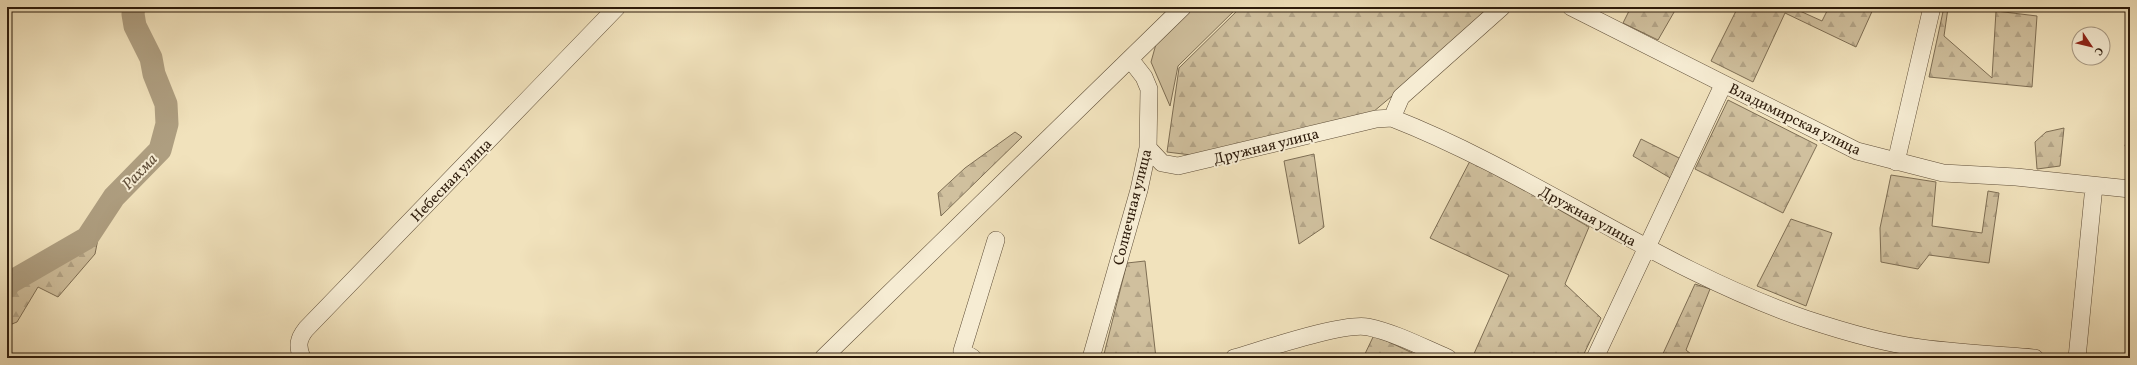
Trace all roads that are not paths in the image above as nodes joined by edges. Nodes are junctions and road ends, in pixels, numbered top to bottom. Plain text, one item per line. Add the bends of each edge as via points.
1 (617, 7) edge
2 (1183, 7) edge
3 (1502, 7) edge
4 (1571, 7) edge
5 (1932, 7) edge
6 (1130, 59) junction
7 (1723, 85) junction
8 (1392, 118) junction
9 (1148, 148) junction
10 (1896, 162) junction
11 (2094, 186) junction
12 (2130, 189) edge
13 (996, 240) dead end
14 (1647, 248) junction
15 (965, 356) edge
16 (302, 358) edge
17 (823, 358) edge
18 (1091, 358) edge
19 (1234, 358) edge
20 (1448, 358) edge
21 (1595, 358) edge
22 (2035, 358) edge
23 (2076, 358) edge

1 - 16 street, Небесная улица via 306,329 298,345
2 - 6 street
3 - 8 street via 1401,97
4 - 7 street, Владимирская улица
5 - 10 street
6 - 9 street, Солнечная улица via 1144,77 1149,89
6 - 17 street
7 - 10 street, Владимирская улица via 1857,151
7 - 14 street
8 - 9 street, Дружная улица via 1376,119 1178,166 1162,163
8 - 14 street, Дружная улица via 1500,168
9 - 18 street, Солнечная улица via 1139,190
10 - 11 street, Владимирская улица via 1943,173 2016,177
11 - 12 street, Владимирская улица
11 - 23 street
13 - 15 street
14 - 21 street
14 - 22 street, Дружная улица via 1727,287 1805,318 1872,338 1919,348
19 - 20 street via 1343,328 1367,327 1391,333

